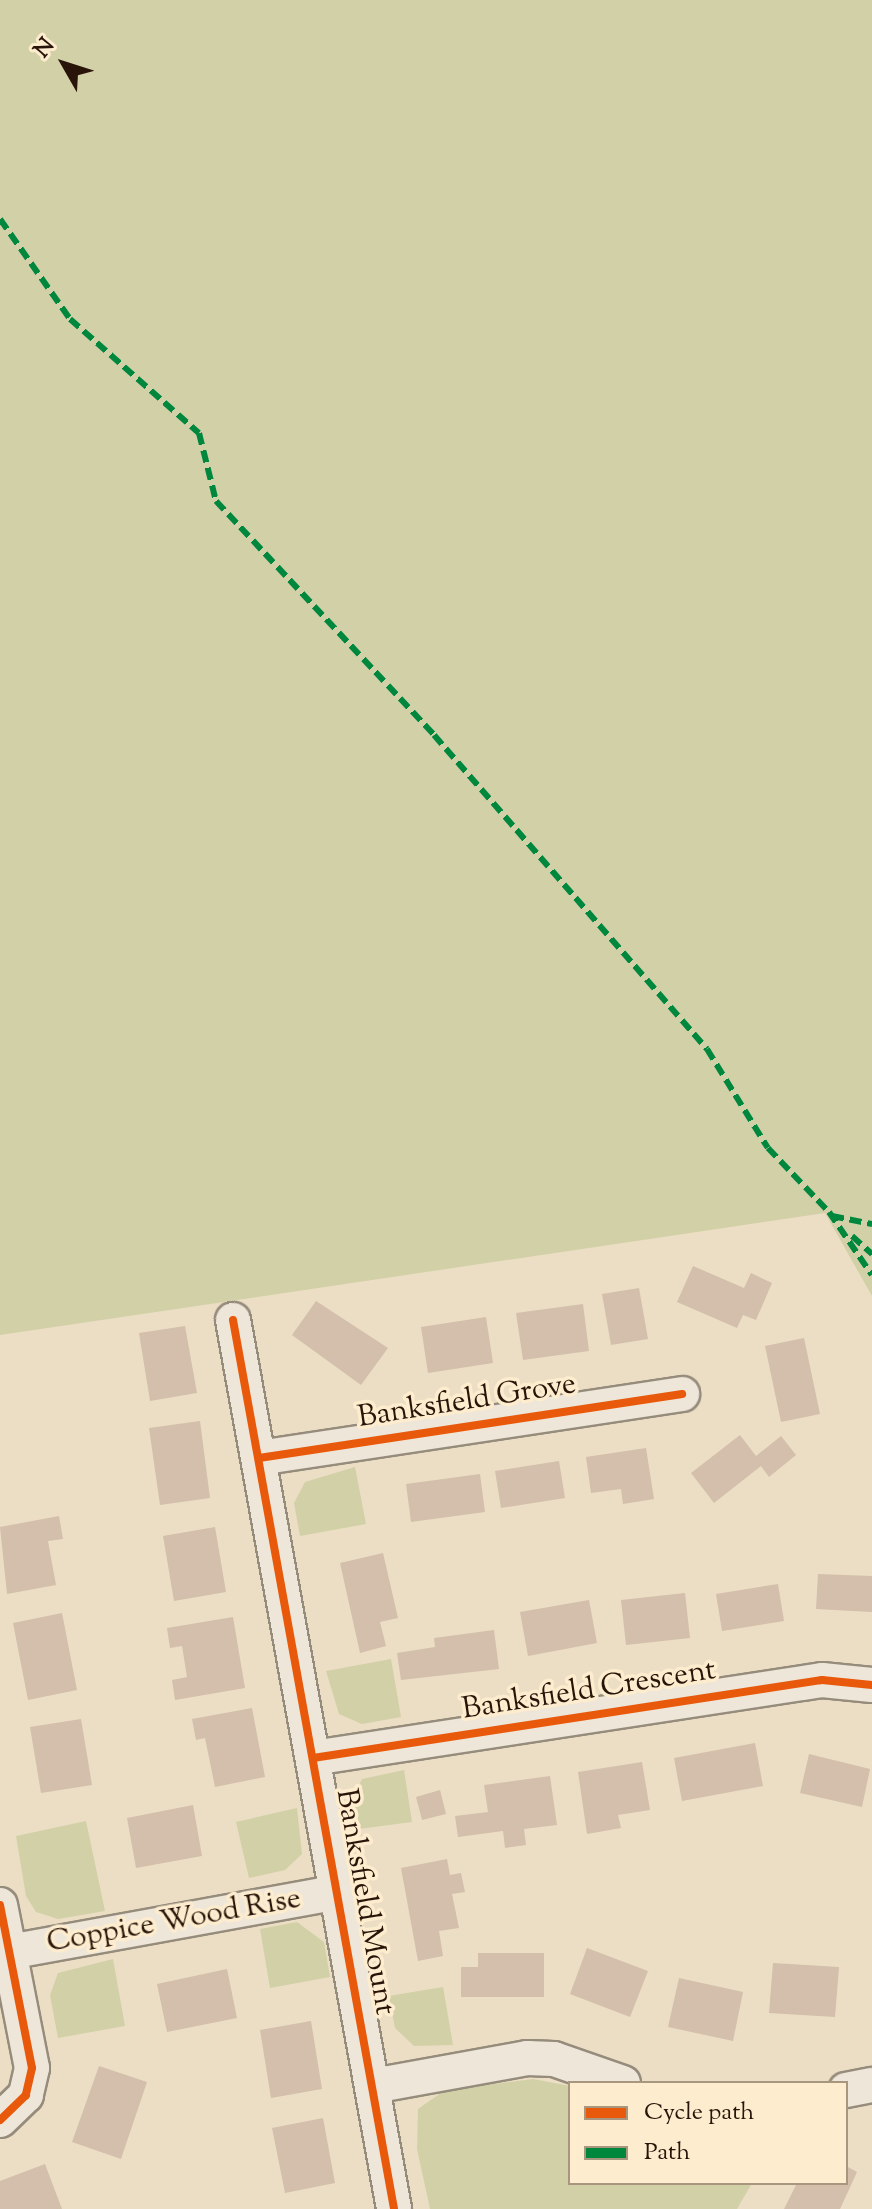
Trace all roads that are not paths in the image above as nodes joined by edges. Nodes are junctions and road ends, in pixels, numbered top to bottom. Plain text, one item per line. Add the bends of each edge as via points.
1 (233, 1320) dead end
2 (682, 1394) dead end
3 (259, 1458) junction
4 (872, 1685) edge
5 (313, 1758) junction
6 (339, 1892) junction
7 (0, 1905) edge
8 (9, 1952) junction
9 (617, 2081) edge
10 (872, 2085) edge
11 (373, 2086) junction
12 (848, 2090) edge
13 (0, 2120) edge
14 (394, 2209) edge

1 - 3 street, Banksfield Mount
2 - 3 street, Banksfield Grove
3 - 5 street, Banksfield Mount
4 - 5 street, Banksfield Crescent via 822,1680
5 - 6 street, Banksfield Mount
6 - 8 street, Coppice Wood Rise
6 - 11 street, Banksfield Mount
7 - 8 street
8 - 13 street via 32,2068 26,2095
9 - 11 street via 554,2059 527,2058
10 - 12 street
11 - 14 street, Banksfield Mount

